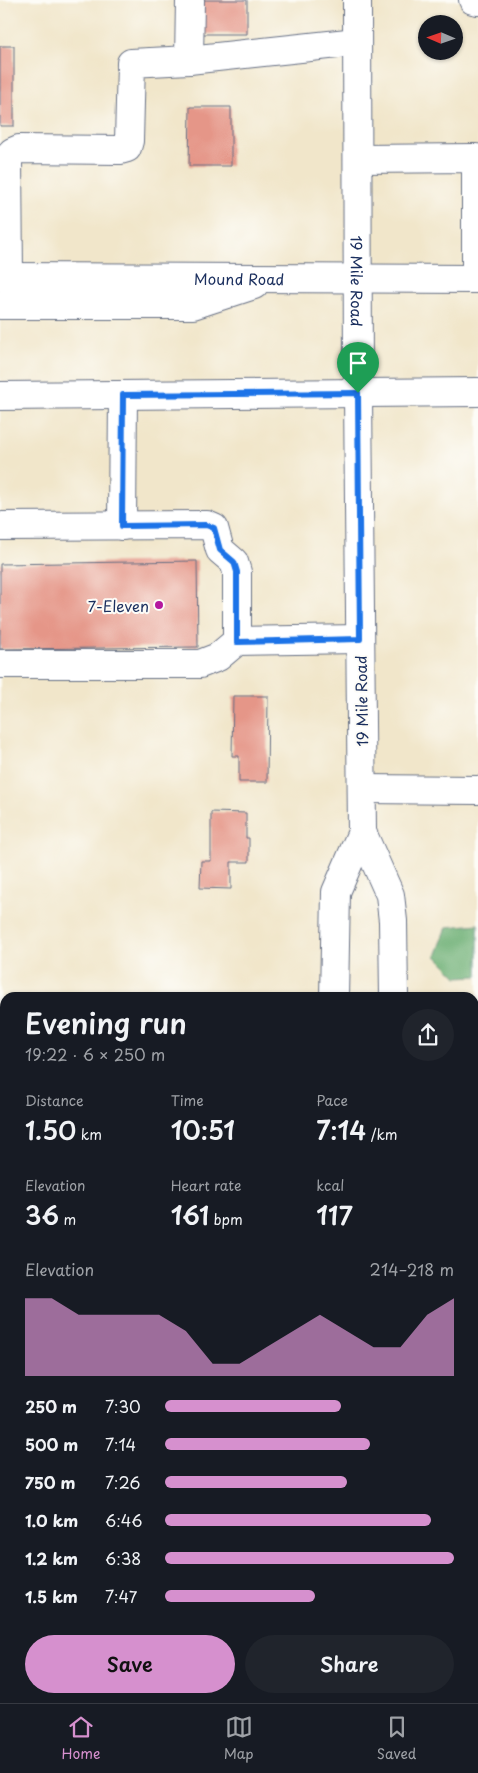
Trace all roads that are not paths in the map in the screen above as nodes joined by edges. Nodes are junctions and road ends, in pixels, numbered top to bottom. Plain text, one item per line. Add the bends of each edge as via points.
1 (190, 0) edge
2 (357, 0) edge
3 (473, 0) edge
4 (478, 1) edge
5 (357, 42) junction
6 (189, 60) junction
7 (477, 154) edge
8 (358, 159) junction
9 (477, 198) edge
10 (4, 278) edge
11 (274, 278) junction
12 (359, 279) junction
13 (477, 279) edge
14 (0, 305) edge
15 (478, 392) edge
16 (358, 393) junction
17 (123, 395) junction
18 (0, 396) edge
19 (0, 526) edge
20 (122, 526) junction
21 (360, 639) junction
22 (237, 642) junction
23 (0, 664) edge
24 (362, 790) junction
25 (478, 790) edge
26 (362, 832) junction
27 (334, 992) edge
28 (394, 992) edge

1 - 6 main road
2 - 5 main road, 19 Mile Road
3 - 4 main road
5 - 6 main road
5 - 8 main road, 19 Mile Road
6 - 10 main road via 131,63 127,148 19,149 12,152 8,158
7 - 8 main road
7 - 9 main road
8 - 12 main road, 19 Mile Road
9 - 13 main road
10 - 11 main road, Mound Road
11 - 12 main road, Mound Road
11 - 14 main road via 193,306
12 - 13 main road, Mound Road
12 - 16 main road, 19 Mile Road
15 - 16 main road
16 - 17 main road
16 - 21 main road, 19 Mile Road
17 - 18 main road
17 - 20 main road
19 - 20 main road
20 - 22 main road via 206,525 214,528 220,550 234,562 237,572
21 - 22 main road
21 - 24 main road, 19 Mile Road
22 - 23 main road via 218,657 200,664
24 - 25 main road
24 - 26 main road, 19 Mile Road
26 - 27 main road, 19 Mile Road via 336,892
26 - 28 main road, 19 Mile Road via 390,895

